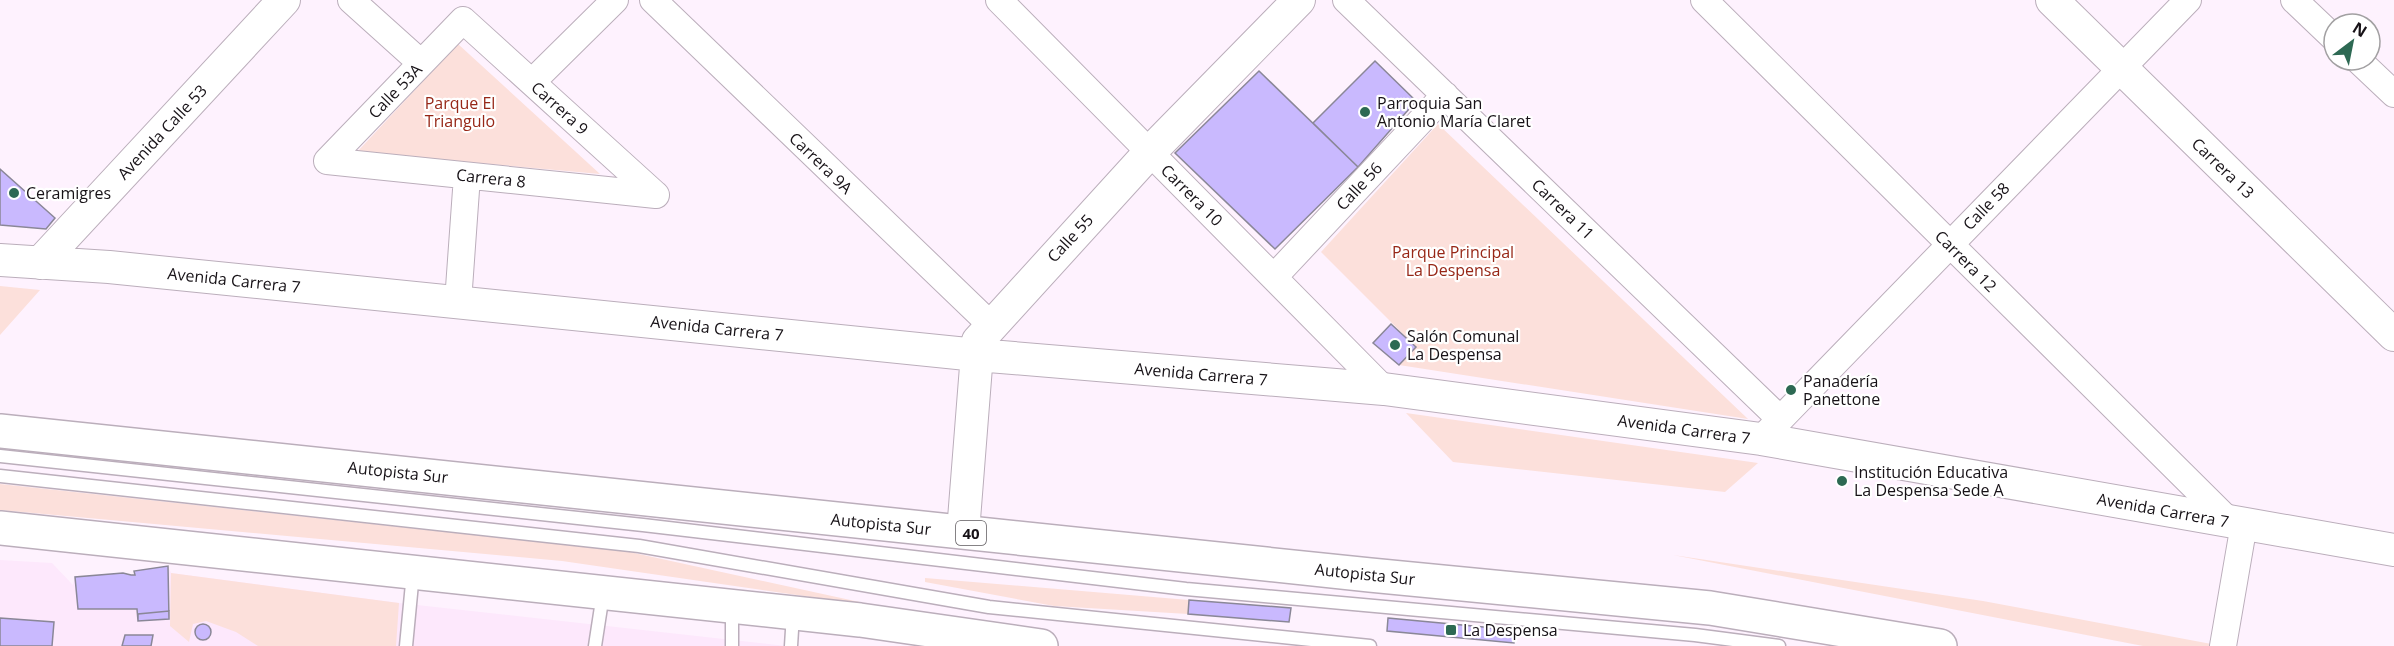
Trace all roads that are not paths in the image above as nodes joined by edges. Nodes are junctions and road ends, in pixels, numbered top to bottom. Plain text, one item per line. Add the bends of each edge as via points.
1 (284, 0) edge
2 (351, 0) edge
3 (615, 0) edge
4 (653, 0) edge
5 (999, 0) edge
6 (1299, 0) edge
7 (1346, 0) edge
8 (1704, 0) edge
9 (2052, 0) edge
10 (2188, 0) edge
11 (2294, 0) edge
12 (463, 20) joint
13 (2322, 27) edge
14 (422, 63) junction
15 (2122, 68) junction
16 (2371, 72) edge
17 (531, 82) junction
18 (2394, 94) edge
19 (1445, 95) junction
20 (1150, 152) junction
21 (327, 162) joint
22 (467, 176) junction
23 (656, 195) joint
24 (1950, 244) junction
25 (0, 260) edge
26 (40, 263) junction
27 (1274, 277) junction
28 (458, 302) junction
29 (991, 325) junction
30 (2394, 335) edge
31 (977, 355) junction
32 (1384, 389) junction
33 (1770, 428) junction
34 (0, 431) edge
35 (0, 456) edge
36 (0, 476) edge
37 (2236, 522) junction
38 (0, 528) edge
39 (963, 532) junction
40 (2394, 550) edge
41 (414, 572) junction
42 (603, 592) junction
43 (732, 606) junction
44 (793, 612) junction
45 (942, 639) edge
46 (406, 646) edge
47 (595, 646) edge
48 (732, 646) edge
49 (791, 646) edge
50 (1034, 646) edge
51 (1370, 646) edge
52 (1779, 646) edge
53 (1940, 646) edge
54 (2223, 646) edge

1 - 26 street, Avenida Calle 53
2 - 14 street
3 - 17 street
4 - 29 street, Carrera 9A
5 - 20 street, Carrera 10
6 - 20 street, Calle 55
7 - 19 street, Carrera 11
8 - 24 street, Carrera 12
9 - 15 street, Carrera 13
10 - 15 street, Calle 58
11 - 13 street
12 - 14 street, Calle 53A
12 - 17 street, Carrera 9
14 - 21 street, Calle 53A
15 - 24 street, Calle 58
15 - 30 street, Carrera 13
16 - 18 street
17 - 23 street, Carrera 9
19 - 27 street, Calle 56
19 - 33 street, Carrera 11
20 - 27 street, Carrera 10
20 - 29 street, Calle 55
21 - 22 street, Carrera 8
22 - 23 street, Carrera 8
22 - 28 street
24 - 33 street, Calle 58
24 - 37 street, Carrera 12
25 - 26 street, Avenida Carrera 7
26 - 28 street, Avenida Carrera 7
27 - 32 street, Carrera 10
28 - 31 street, Avenida Carrera 7
29 - 31 street, Calle 55 via 978,341
31 - 32 street, Avenida Carrera 7
31 - 39 street, Calle 55
32 - 33 street, Avenida Carrera 7
33 - 37 street, Avenida Carrera 7
34 - 39 highway, Autopista Sur / 40
35 - 52 lane via 643,525 1186,589 1695,634
36 - 51 lane via 639,546 989,607
37 - 40 street, Avenida Carrera 7
37 - 54 street
38 - 41 highway
39 - 53 highway, Autopista Sur / 40 via 1710,608
41 - 42 highway
41 - 46 lane
42 - 43 highway
42 - 47 lane
43 - 44 highway
43 - 48 lane
44 - 45 highway
44 - 49 lane
45 - 50 highway

